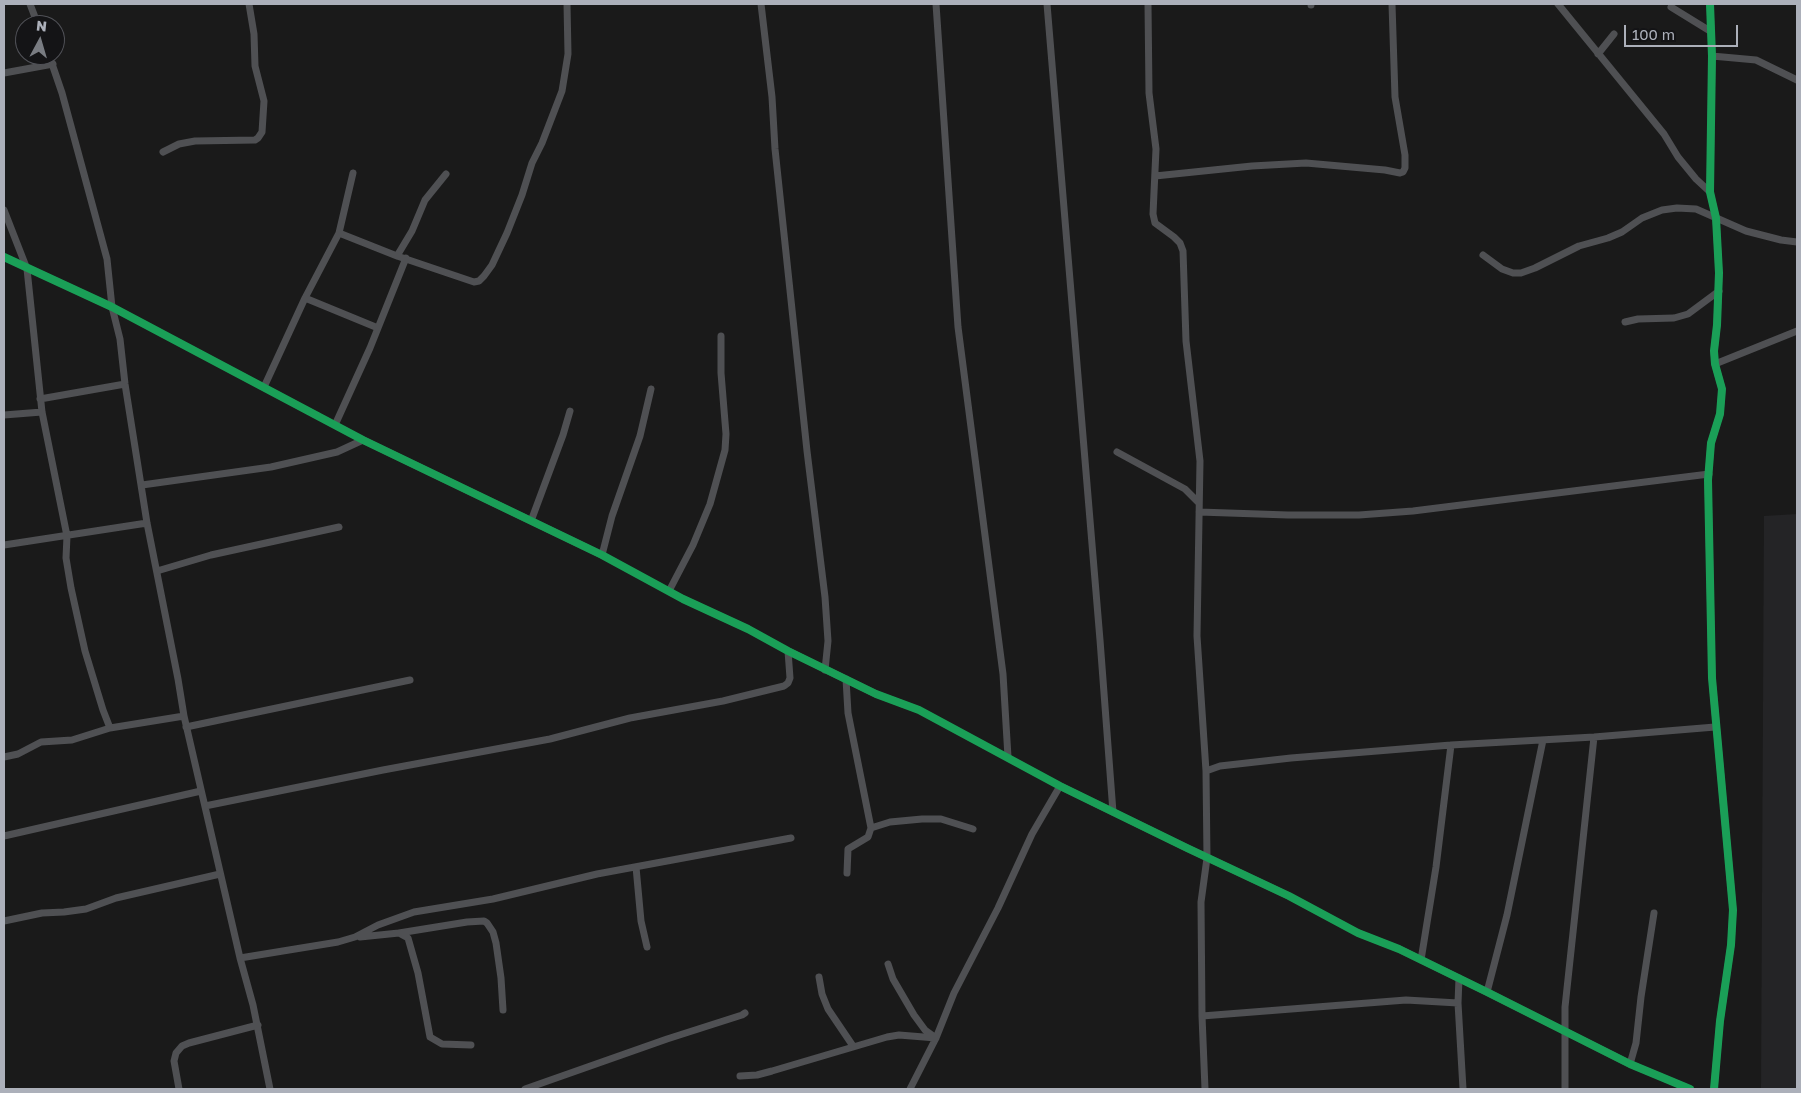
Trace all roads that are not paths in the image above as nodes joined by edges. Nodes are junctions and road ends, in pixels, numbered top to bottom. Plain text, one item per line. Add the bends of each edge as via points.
1 (249, 4) edge
2 (567, 4) edge
3 (761, 4) edge
4 (936, 4) edge
5 (1048, 4) edge
6 (1148, 4) edge
7 (1392, 4) edge
8 (1558, 4) edge
9 (1710, 4) edge
10 (1671, 8) dead end
11 (1710, 31) junction
12 (1614, 34) dead end
13 (1598, 54) junction
14 (1712, 56) junction
15 (48, 65) edge
16 (53, 65) edge
17 (4, 73) edge
18 (1797, 80) edge
19 (163, 152) dead end
20 (353, 173) dead end
21 (446, 174) dead end
22 (1155, 176) junction
23 (1710, 192) junction
24 (4, 210) edge
25 (1716, 218) junction
26 (339, 233) junction
27 (1797, 242) edge
28 (1483, 255) dead end
29 (397, 256) junction
30 (4, 257) edge
31 (406, 258) junction
32 (27, 269) junction
33 (1719, 291) junction
34 (306, 298) junction
35 (112, 307) junction
36 (1625, 322) dead end
37 (378, 328) junction
38 (1797, 331) edge
39 (721, 336) dead end
40 (1715, 364) junction
41 (125, 384) junction
42 (264, 387) junction
43 (652, 389) dead end
44 (40, 399) junction
45 (570, 411) dead end
46 (42, 412) junction
47 (4, 415) edge
48 (335, 425) junction
49 (363, 440) junction
50 (1117, 452) dead end
51 (1709, 474) junction
52 (142, 485) junction
53 (1199, 503) junction
54 (1199, 512) junction
55 (531, 521) junction
56 (147, 523) junction
57 (339, 527) dead end
58 (67, 536) junction
59 (4, 545) edge
60 (602, 556) junction
61 (157, 571) junction
62 (669, 592) junction
63 (788, 651) junction
64 (826, 670) junction
65 (846, 679) junction
66 (410, 680) dead end
67 (184, 716) junction
68 (186, 727) junction
69 (1715, 727) junction
70 (110, 728) junction
71 (1594, 738) junction
72 (1543, 740) junction
73 (1452, 745) junction
74 (4, 757) edge
75 (1008, 757) junction
76 (1206, 771) junction
77 (1060, 786) junction
78 (201, 791) junction
79 (205, 806) junction
80 (1113, 812) junction
81 (871, 828) junction
82 (973, 829) dead end
83 (4, 836) edge
84 (791, 838) dead end
85 (1207, 858) junction
86 (636, 867) junction
87 (847, 873) dead end
88 (220, 874) junction
89 (1654, 913) dead end
90 (4, 921) edge
91 (399, 933) junction
92 (355, 937) junction
93 (647, 947) dead end
94 (240, 958) junction
95 (1422, 960) junction
96 (888, 964) dead end
97 (819, 976) dead end
98 (1459, 978) junction
99 (1488, 992) junction
100 (1458, 1002) junction
101 (503, 1010) dead end
102 (745, 1013) dead end
103 (1202, 1016) junction
104 (258, 1025) junction
105 (1565, 1031) junction
106 (936, 1038) junction
107 (471, 1045) dead end
108 (852, 1046) junction
109 (1630, 1064) junction
110 (740, 1076) dead end
111 (179, 1089) edge
112 (270, 1089) edge
113 (525, 1089) edge
114 (910, 1089) edge
115 (1205, 1089) edge
116 (1463, 1089) edge
117 (1565, 1089) edge
118 (1690, 1089) edge
119 (1714, 1089) edge

1 - 19 street via 255,66 264,101 262,132 255,140 195,141
2 - 31 street via 568,54 562,90 492,265 479,281 474,282
3 - 64 street via 825,597
4 - 75 street via 958,326 1003,674
5 - 80 street
6 - 22 street
7 - 22 street via 1396,97 1406,154 1403,172 1306,163
8 - 13 street
9 - 11 street
10 - 11 street
11 - 14 street
12 - 13 street
13 - 23 street via 1664,134 1678,157
14 - 18 street via 1756,60
14 - 23 street
15 - 17 street
16 - 35 street via 107,259
20 - 26 street
21 - 29 street via 425,200
22 - 53 street via 1155,223 1174,237 1183,251 1186,341 1200,461
23 - 25 street
24 - 32 street
25 - 27 street via 1762,236
25 - 28 street via 1696,210 1662,210 1642,218 1622,232 1580,246 1521,273 1502,270
25 - 33 street
26 - 29 street
26 - 34 street
29 - 31 street
30 - 32 street
31 - 37 street
32 - 35 street
32 - 44 street
33 - 36 street via 1688,314
33 - 40 street
34 - 37 street
34 - 42 street
35 - 41 street via 120,339
35 - 42 street
37 - 48 street
38 - 40 street
39 - 62 street via 725,450 710,504
40 - 51 street via 1722,389 1722,408 1712,443
41 - 44 street
41 - 52 street
42 - 48 street
43 - 60 street
44 - 46 street
45 - 55 street
46 - 47 street
46 - 58 street
48 - 49 street
49 - 52 street via 337,452 271,466
49 - 55 street
50 - 53 street via 1185,489
51 - 54 street via 1413,511 1350,515
51 - 69 street
52 - 56 street
53 - 54 street
54 - 76 street via 1197,636
55 - 60 street
56 - 58 street
56 - 61 street
57 - 61 street via 211,555
58 - 59 street
58 - 70 street via 66,558 71,588 85,650
60 - 62 street
61 - 67 street
62 - 63 street
63 - 64 street
63 - 79 street via 790,678 784,686 723,702 630,718 550,739
64 - 65 street
65 - 75 street via 918,710
65 - 81 street via 848,714
66 - 68 street
67 - 68 street
67 - 70 street
68 - 78 street
69 - 71 street
69 - 119 street via 1733,910
70 - 74 street via 72,740 41,742
71 - 72 street
71 - 105 street
72 - 73 street
72 - 99 street
73 - 76 street via 1291,758 1220,766
73 - 95 street
75 - 77 street
76 - 85 street
77 - 80 street
77 - 106 street via 1032,834 954,993
78 - 79 street
78 - 83 street
79 - 88 street
80 - 85 street
81 - 82 street via 922,818
81 - 87 street via 868,837 848,849
84 - 86 street
85 - 95 street via 1358,933
85 - 103 street via 1201,902
86 - 92 street via 493,899 414,912
86 - 93 street
88 - 90 street via 116,898 86,909
88 - 94 street
89 - 109 street via 1636,1043
91 - 92 street
91 - 101 street via 487,922 496,943
91 - 107 street via 408,938 413,952 430,1037 442,1044
92 - 94 street
94 - 104 street
95 - 98 street
96 - 106 street via 914,1015 924,1030
97 - 108 street via 828,1008
98 - 99 street
98 - 100 street
99 - 105 street
100 - 103 street via 1406,1000
100 - 116 street
102 - 113 street
103 - 115 street
104 - 111 street via 182,1046 174,1061
104 - 112 street
105 - 109 street
105 - 117 street
106 - 108 street via 899,1036
106 - 114 street
108 - 110 street via 772,1071
109 - 118 street

